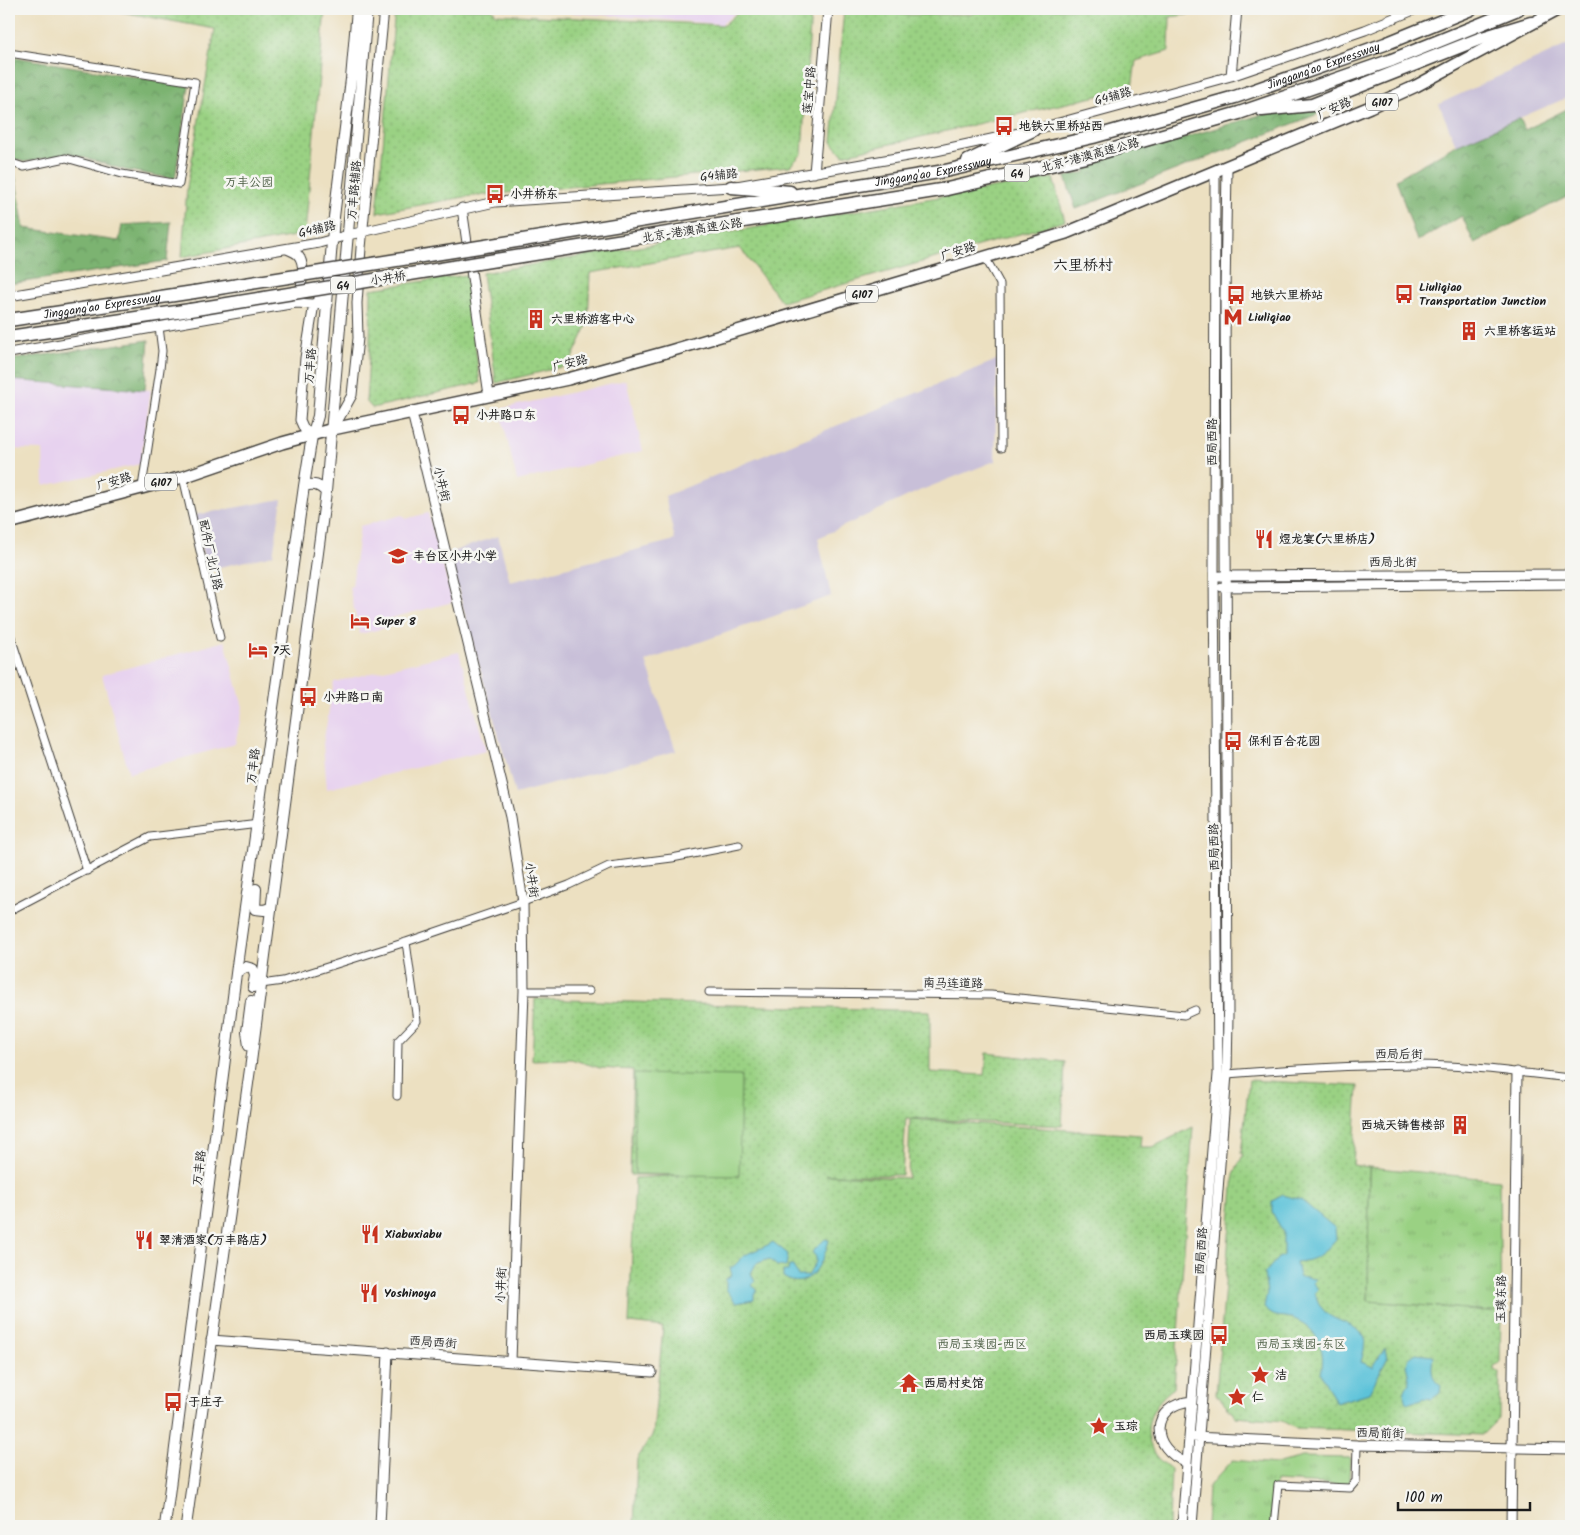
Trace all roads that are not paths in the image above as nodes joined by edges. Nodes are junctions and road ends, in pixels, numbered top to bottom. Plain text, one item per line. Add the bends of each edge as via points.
1 (357, 9) edge
2 (367, 9) edge
3 (384, 9) edge
4 (828, 9) edge
5 (1236, 9) edge
6 (1416, 9) edge
7 (1471, 9) edge
8 (1518, 9) edge
9 (1559, 9) edge
10 (1531, 23) junction
11 (9, 53) edge
12 (1232, 76) junction
13 (1240, 113) junction
14 (1033, 130) junction
15 (9, 162) edge
16 (1227, 167) junction
17 (945, 171) junction
18 (1215, 172) junction
19 (814, 173) junction
20 (731, 187) junction
21 (813, 194) junction
22 (462, 208) junction
23 (362, 231) junction
24 (348, 235) junction
25 (332, 240) junction
26 (498, 244) joint
27 (286, 249) junction
28 (985, 257) junction
29 (496, 260) joint
30 (329, 291) junction
31 (194, 292) joint
32 (9, 296) edge
33 (296, 303) junction
34 (314, 304) junction
35 (328, 305) junction
36 (190, 310) joint
37 (9, 320) edge
38 (159, 327) junction
39 (9, 337) edge
40 (9, 353) edge
41 (489, 395) junction
42 (412, 413) junction
43 (333, 430) junction
44 (312, 436) junction
45 (1001, 448) dead end
46 (183, 477) junction
47 (304, 486) junction
48 (142, 487) junction
49 (326, 492) junction
50 (9, 523) edge
51 (1571, 574) edge
52 (1214, 576) junction
53 (1225, 576) junction
54 (1571, 584) edge
55 (1214, 587) junction
56 (1226, 588) junction
57 (9, 631) edge
58 (220, 638) dead end
59 (259, 824) junction
60 (739, 845) dead end
61 (87, 871) junction
62 (523, 902) junction
63 (270, 908) junction
64 (9, 912) edge
65 (406, 942) junction
66 (237, 972) junction
67 (261, 984) junction
68 (524, 991) junction
69 (589, 991) dead end
70 (709, 992) dead end
71 (1195, 1010) dead end
72 (251, 1062) junction
73 (1516, 1072) junction
74 (1226, 1074) junction
75 (1571, 1078) edge
76 (397, 1096) dead end
77 (211, 1340) junction
78 (388, 1352) junction
79 (511, 1361) junction
80 (652, 1372) dead end
81 (1192, 1400) junction
82 (1189, 1436) junction
83 (1199, 1437) junction
84 (1357, 1445) junction
85 (1512, 1448) junction
86 (1571, 1449) edge
87 (1187, 1463) junction
88 (165, 1526) edge
89 (186, 1526) edge
90 (380, 1526) edge
91 (1182, 1526) edge
92 (1192, 1526) edge
93 (1274, 1526) edge
94 (1511, 1526) edge

1 - 25 main road, 万丰路
2 - 24 main road
3 - 23 street, 万丰路辅路
4 - 19 street, 莲宝中路
5 - 12 street
6 - 12 street, G4辅路
7 - 17 highway, Jinggang'ao Expressway / G4 via 1385,44 1235,97 1093,137
8 - 13 highway, 北京-港澳高速公路 / G4 via 1392,60
9 - 10 highway, 广安路 / G107
10 - 13 highway via 1479,39 1312,106
10 - 16 highway, 广安路 / G107 via 1416,86
11 - 15 street via 195,82 179,184 122,174 66,158 24,167
12 - 14 street, G4辅路
13 - 29 highway, 北京-港澳高速公路 / G4 via 1090,156 947,189
14 - 17 highway
14 - 19 street, G4辅路
16 - 18 highway, 广安路 / G107
16 - 53 street, 西局西路
17 - 21 highway, Jinggang'ao Expressway / G4
18 - 28 highway, 广安路 / G107 via 1117,210 1066,234
18 - 52 street, 西局西路
19 - 20 street, G4辅路
20 - 21 highway
20 - 22 street, G4辅路 via 495,202
21 - 26 highway, Jinggang'ao Expressway / G4
22 - 23 street, G4辅路
22 - 41 street
23 - 24 street, G4辅路
23 - 43 street, 万丰路辅路 via 358,338 352,395
24 - 25 street, G4辅路
24 - 43 main road
25 - 27 street, G4辅路
25 - 30 main road, 万丰路
26 - 31 highway, 小井桥 / G4, bridge
27 - 32 street, G4辅路
27 - 33 street via 298,255 302,266 302,287
28 - 41 highway, 广安路 / G107 via 670,351 568,379
28 - 45 street via 1000,284
29 - 36 highway, 小井桥 / G4, bridge
30 - 34 street
30 - 35 main road, 万丰路
31 - 37 highway, Jinggang'ao Expressway / G4
33 - 34 street
33 - 38 street
34 - 35 street
34 - 44 street via 300,420
35 - 44 main road, 万丰路 via 318,416
36 - 39 highway, Jinggang'ao Expressway / G4
38 - 40 street
38 - 48 street via 162,351
41 - 42 highway, 广安路 / G107
42 - 43 highway, 广安路 / G107
42 - 62 street, 小井街 via 510,817
43 - 44 highway, G107
43 - 49 main road
44 - 46 highway, 广安路 / G107
44 - 47 main road, 万丰路
46 - 48 highway, 广安路 / G107
46 - 58 street, 配件厂北门路
47 - 49 main road via 321,486
47 - 59 main road, 万丰路
48 - 50 highway, 广安路 / G107
49 - 63 main road
51 - 53 street, 西局北街
52 - 53 street, 西局北街
52 - 55 street, 西局西路
53 - 56 street, 西局西路
54 - 56 street, 西局北街
55 - 56 street, 西局北街
55 - 81 street, 西局西路 via 1218,1074
56 - 74 street, 西局西路
57 - 61 street
59 - 61 street via 150,837
59 - 63 main road via 262,848 255,909
59 - 66 main road, 万丰路
60 - 62 street via 609,866
61 - 64 street
62 - 65 street
62 - 68 street, 小井街
63 - 67 main road
65 - 67 street via 283,981
65 - 76 street via 417,1021 398,1041
66 - 72 main road via 246,967 253,969 255,976 247,1032
66 - 88 main road, 万丰路
67 - 72 main road
68 - 69 street
68 - 79 street, 小井街
70 - 71 street, 南马连道路 via 991,995 1184,1016
72 - 77 main road
73 - 74 street, 西局后街 via 1418,1065 1314,1067
73 - 75 street, 西局后街
73 - 85 street, 玉璞东路
74 - 83 street, 西局西路
77 - 78 street, 西局西街
77 - 89 main road
78 - 79 street, 西局西街
78 - 90 street
79 - 80 street, 西局西街
81 - 82 street, 西局西路
81 - 87 street via 1171,1407 1165,1412 1160,1425 1163,1447
82 - 83 street, 西局前街
82 - 87 street, 西局西路
83 - 84 street, 西局前街
83 - 92 street, 西局西路
84 - 85 street, 西局前街
84 - 93 street via 1356,1481 1350,1488 1278,1485
85 - 86 street, 西局前街
85 - 94 street, 玉璞东路
87 - 91 street, 西局西路

